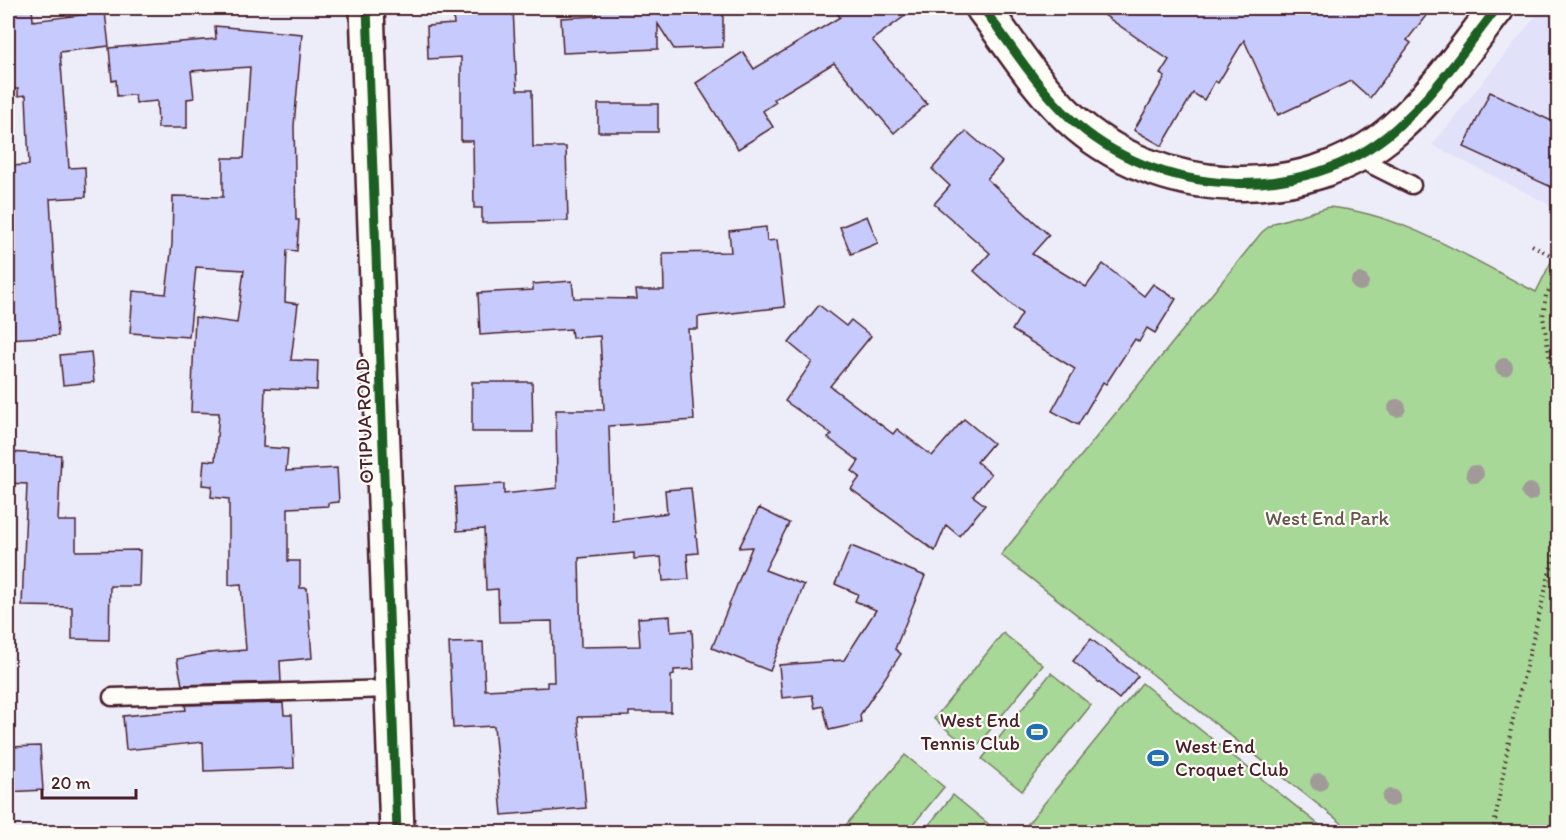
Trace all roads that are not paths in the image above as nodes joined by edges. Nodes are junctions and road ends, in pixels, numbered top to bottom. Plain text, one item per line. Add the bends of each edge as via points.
1 (367, 8) edge
2 (983, 8) edge
3 (1497, 8) edge
4 (1354, 156) junction
5 (1412, 185) dead end
6 (392, 689) junction
7 (112, 697) dead end
8 (397, 832) edge

1 - 6 street, OTIPUA ROAD
2 - 4 street via 1040,85 1071,118 1133,161 1177,176 1218,183 1260,184 1301,176
3 - 4 street via 1419,106 1394,131
4 - 5 lane
6 - 7 lane
6 - 8 street, OTIPUA ROAD

